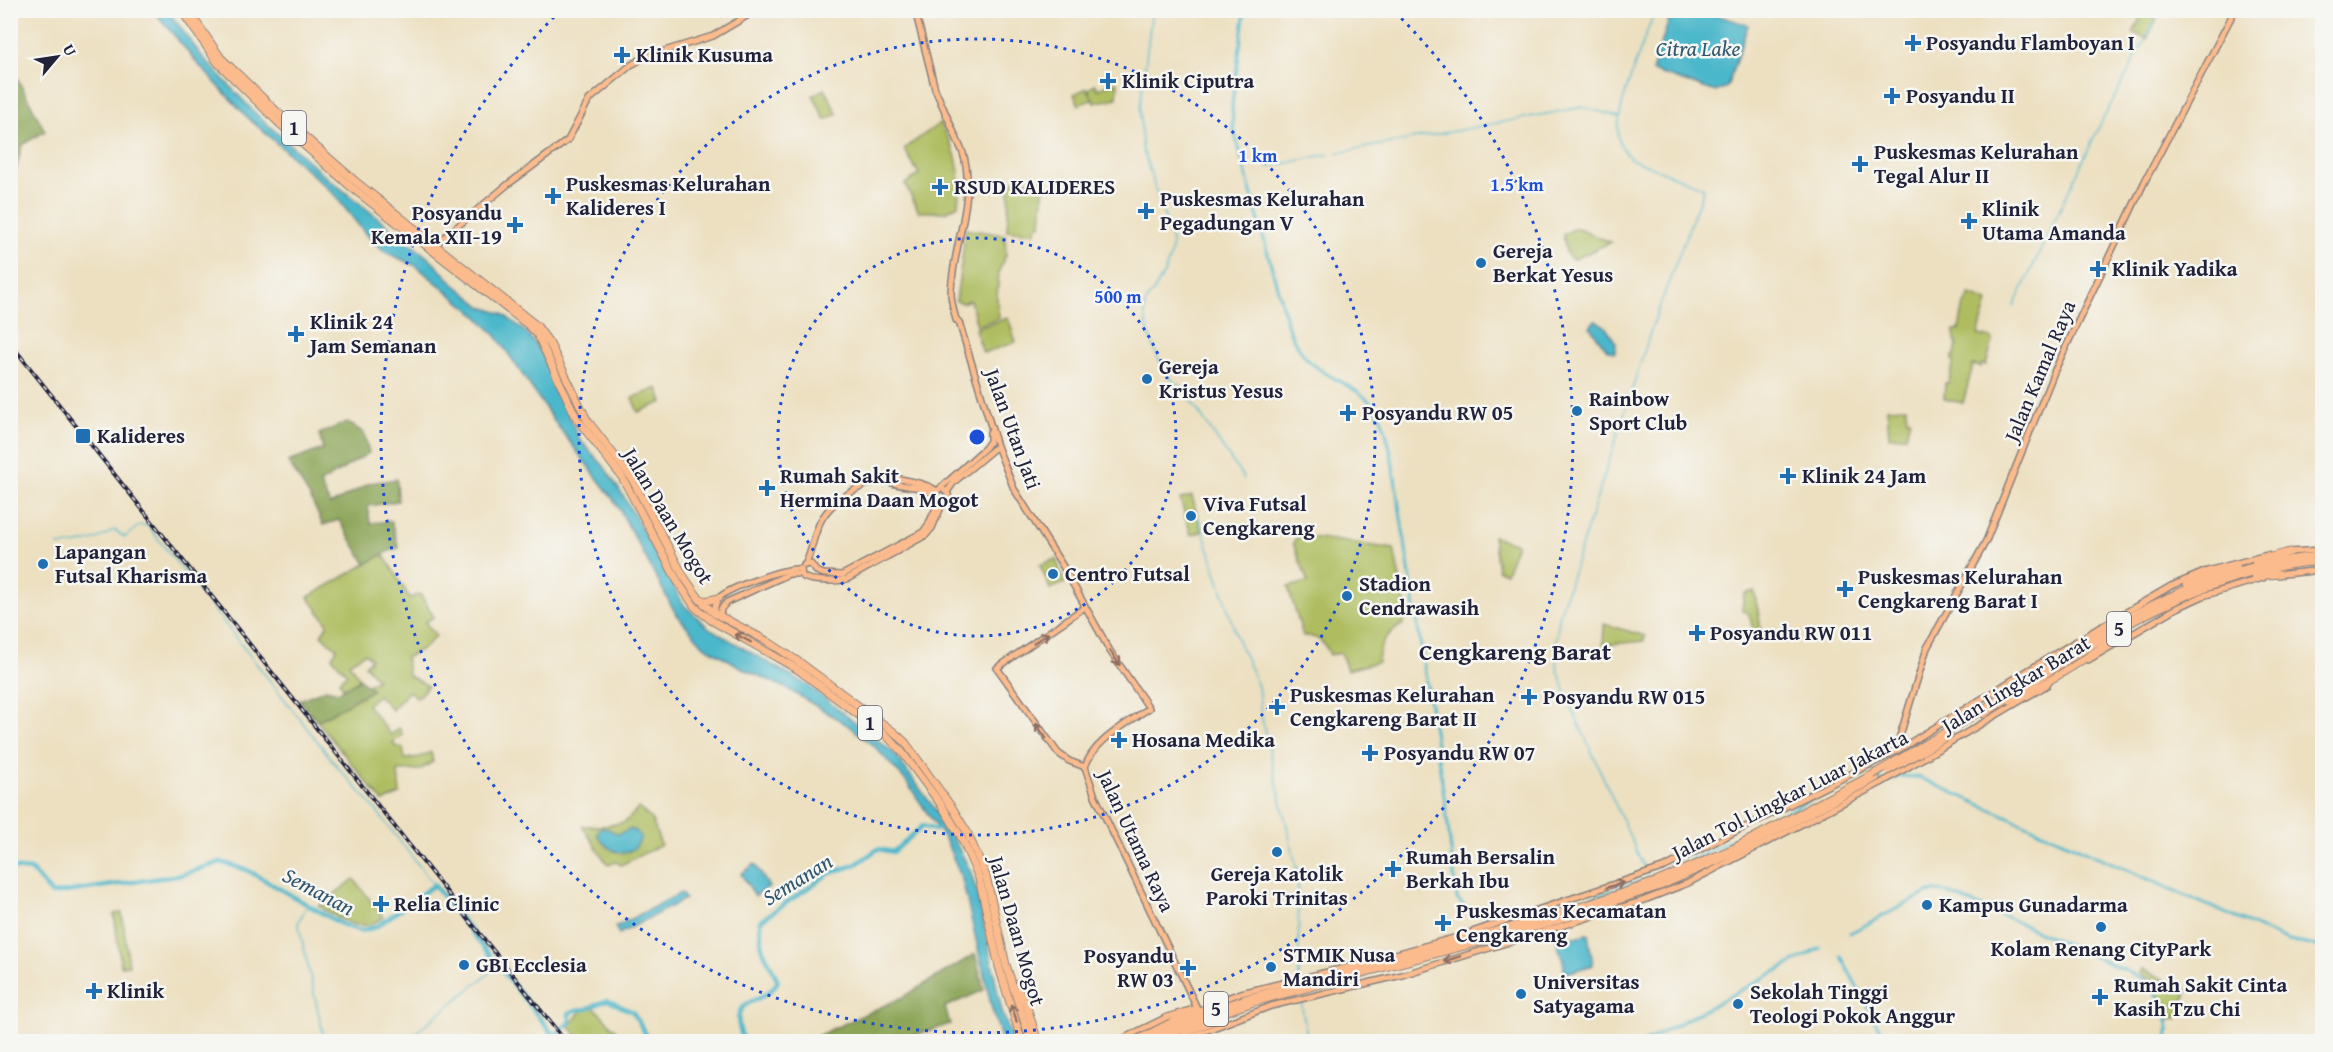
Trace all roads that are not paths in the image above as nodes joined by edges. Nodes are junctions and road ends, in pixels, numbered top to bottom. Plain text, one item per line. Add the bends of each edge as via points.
1 (181, 10) edge
2 (188, 10) edge
3 (915, 10) edge
4 (2235, 10) edge
5 (755, 11) edge
6 (350, 182) junction
7 (401, 226) junction
8 (438, 244) junction
9 (534, 325) junction
10 (960, 331) junction
11 (997, 449) junction
12 (952, 476) junction
13 (885, 478) junction
14 (930, 486) junction
15 (937, 492) junction
16 (947, 492) junction
17 (940, 504) junction
18 (662, 542) junction
19 (2322, 550) edge
20 (2290, 552) junction
21 (2322, 556) edge
22 (2322, 561) edge
23 (2286, 562) junction
24 (804, 568) junction
25 (2322, 570) edge
26 (816, 571) junction
27 (2279, 574) junction
28 (812, 579) junction
29 (741, 591) junction
30 (697, 597) junction
31 (720, 598) junction
32 (2160, 601) junction
33 (1084, 607) junction
34 (717, 615) junction
35 (721, 626) junction
36 (2125, 630) junction
37 (823, 683) junction
38 (2022, 688) junction
39 (1999, 704) junction
40 (1149, 708) joint
41 (1981, 713) junction
42 (1940, 725) junction
43 (1910, 747) junction
44 (1895, 752) junction
45 (1918, 762) junction
46 (1085, 767) junction
47 (1909, 767) junction
48 (1842, 778) junction
49 (1881, 779) junction
50 (953, 815) junction
51 (1013, 985) junction
52 (1305, 987) junction
53 (1293, 989) junction
54 (1281, 995) junction
55 (1245, 999) junction
56 (1197, 1008) junction
57 (1183, 1012) junction
58 (1191, 1037) junction
59 (1022, 1041) edge
60 (1031, 1041) edge
61 (1038, 1041) edge
62 (1116, 1041) edge
63 (1122, 1041) edge
64 (1133, 1041) edge
65 (1144, 1041) edge
66 (1156, 1041) edge
67 (1166, 1041) edge
68 (1176, 1041) edge
69 (1186, 1041) edge

1 - 6 highway, Jalan Daan Mogot / 1 via 218,63 280,124
2 - 6 highway, Jalan Daan Mogot / 1 via 221,58
3 - 10 main road, Jalan Utan Jati via 935,89 966,164 964,209 952,288
4 - 44 main road, Jalan Kamal Raya via 2145,181 2054,372 1986,541 1927,648
5 - 8 main road via 717,34 631,65 588,102 568,140
6 - 7 highway, Jalan Daan Mogot / 1
6 - 8 highway, Jalan Daan Mogot / 1
7 - 8 highway via 430,244
7 - 9 highway, Jalan Daan Mogot / 1
8 - 9 highway, Jalan Daan Mogot / 1
9 - 18 highway, Jalan Daan Mogot / 1 via 577,418 622,477
9 - 18 highway, Jalan Daan Mogot / 1 via 550,344 587,420 628,473
10 - 11 main road, Jalan Utan Jati
10 - 12 main road, Jalan Utan Jati via 991,439
11 - 16 main road via 954,482
11 - 33 main road, Jalan Utan Jati via 1017,495
12 - 14 main road
12 - 15 main road
13 - 14 main road
13 - 15 main road via 889,483
13 - 24 main road via 831,506 816,530
14 - 15 main road
15 - 16 main road
15 - 17 main road via 934,498
16 - 17 main road via 949,500
17 - 26 main road via 925,530 888,552 842,575
17 - 28 main road via 926,535 843,581
18 - 30 highway, Jalan Daan Mogot / 1
18 - 35 highway, Jalan Daan Mogot / 1 via 691,602
19 - 20 main road
20 - 32 highway via 2209,575 2163,596
20 - 42 main road via 2228,564 2171,586
21 - 23 highway, Jalan Tol Lingkar Luar Jakarta / 5
22 - 23 highway, Jalan Tol Lingkar Luar Jakarta / 5
23 - 32 highway, Jalan Tol Lingkar Luar Jakarta / 5 via 2243,568
23 - 38 highway, Jalan Tol Lingkar Luar Jakarta / 5 via 2185,596 2116,630
24 - 26 main road
24 - 28 main road via 806,579
24 - 29 main road via 788,569
25 - 27 main road, Jalan Lingkar Barat
26 - 28 main road
27 - 36 highway via 2259,575 2211,590
27 - 45 main road, Jalan Lingkar Barat via 2203,596 2175,609
29 - 31 main road
29 - 34 main road
30 - 31 highway via 705,601
30 - 34 highway, Jalan Daan Mogot / 1
31 - 34 main road via 715,607
32 - 41 highway, Jalan Tol Lingkar Luar Jakarta / 5 via 2049,663
33 -> 40 main road, Jalan Utan Jati
46 -> 33 main road via 1058,753 997,668
34 - 35 main road
34 - 37 highway, Jalan Daan Mogot / 1 via 766,641
37 -> 35 highway, Jalan Daan Mogot / 1
36 - 38 highway
36 - 39 highway via 2082,661 2027,693
37 - 50 highway, Jalan Daan Mogot / 1 via 902,739
38 - 39 highway, Jalan Tol Lingkar Luar Jakarta / 5
39 - 41 highway, Jalan Tol Lingkar Luar Jakarta / 5
40 - 46 main road, Jalan Utama Raya via 1098,746
41 - 49 highway, Jalan Tol Lingkar Luar Jakarta / 5, bridge
42 - 43 main road
42 - 44 main road
43 - 45 main road via 1908,758
43 - 47 main road via 1903,754
44 - 48 main road
45 - 47 main road, Jalan Lingkar Barat
46 - 56 main road, Jalan Utama Raya via 1095,796
47 - 49 main road, Jalan Lingkar Barat
48 - 49 main road via 1884,762 1893,770
52 -> 48 main road via 1643,876
49 - 52 highway, Jalan Tol Lingkar Luar Jakarta / 5 via 1658,881
49 -> 52 main road, Jalan Lingkar Barat via 1747,855 1659,895 1402,975
50 - 51 highway, Jalan Daan Mogot / 1 via 984,871
59 -> 50 highway, Jalan Daan Mogot / 1 via 996,957 981,886
51 - 60 highway, Jalan Daan Mogot / 1
51 - 61 highway via 1025,1001
52 - 53 highway, Jalan Tol Lingkar Luar Jakarta / 5
52 - 53 main road, Jalan Lingkar Barat
53 - 54 highway, Jalan Tol Lingkar Luar Jakarta / 5
53 - 55 highway, Jalan Tol Lingkar Luar Jakarta / 5
53 - 56 main road via 1240,993
53 - 58 main road, Jalan Lingkar Barat
54 - 66 highway, Jalan Tol Lingkar Luar Jakarta / 5 via 1198,1021
54 - 67 highway
55 - 64 highway via 1203,1008
55 - 65 highway, Jalan Tol Lingkar Luar Jakarta / 5
56 - 57 main road
57 - 62 main road
57 - 63 main road
58 - 68 main road, Jalan Lingkar Barat
58 - 69 main road, Jalan Lingkar Barat

